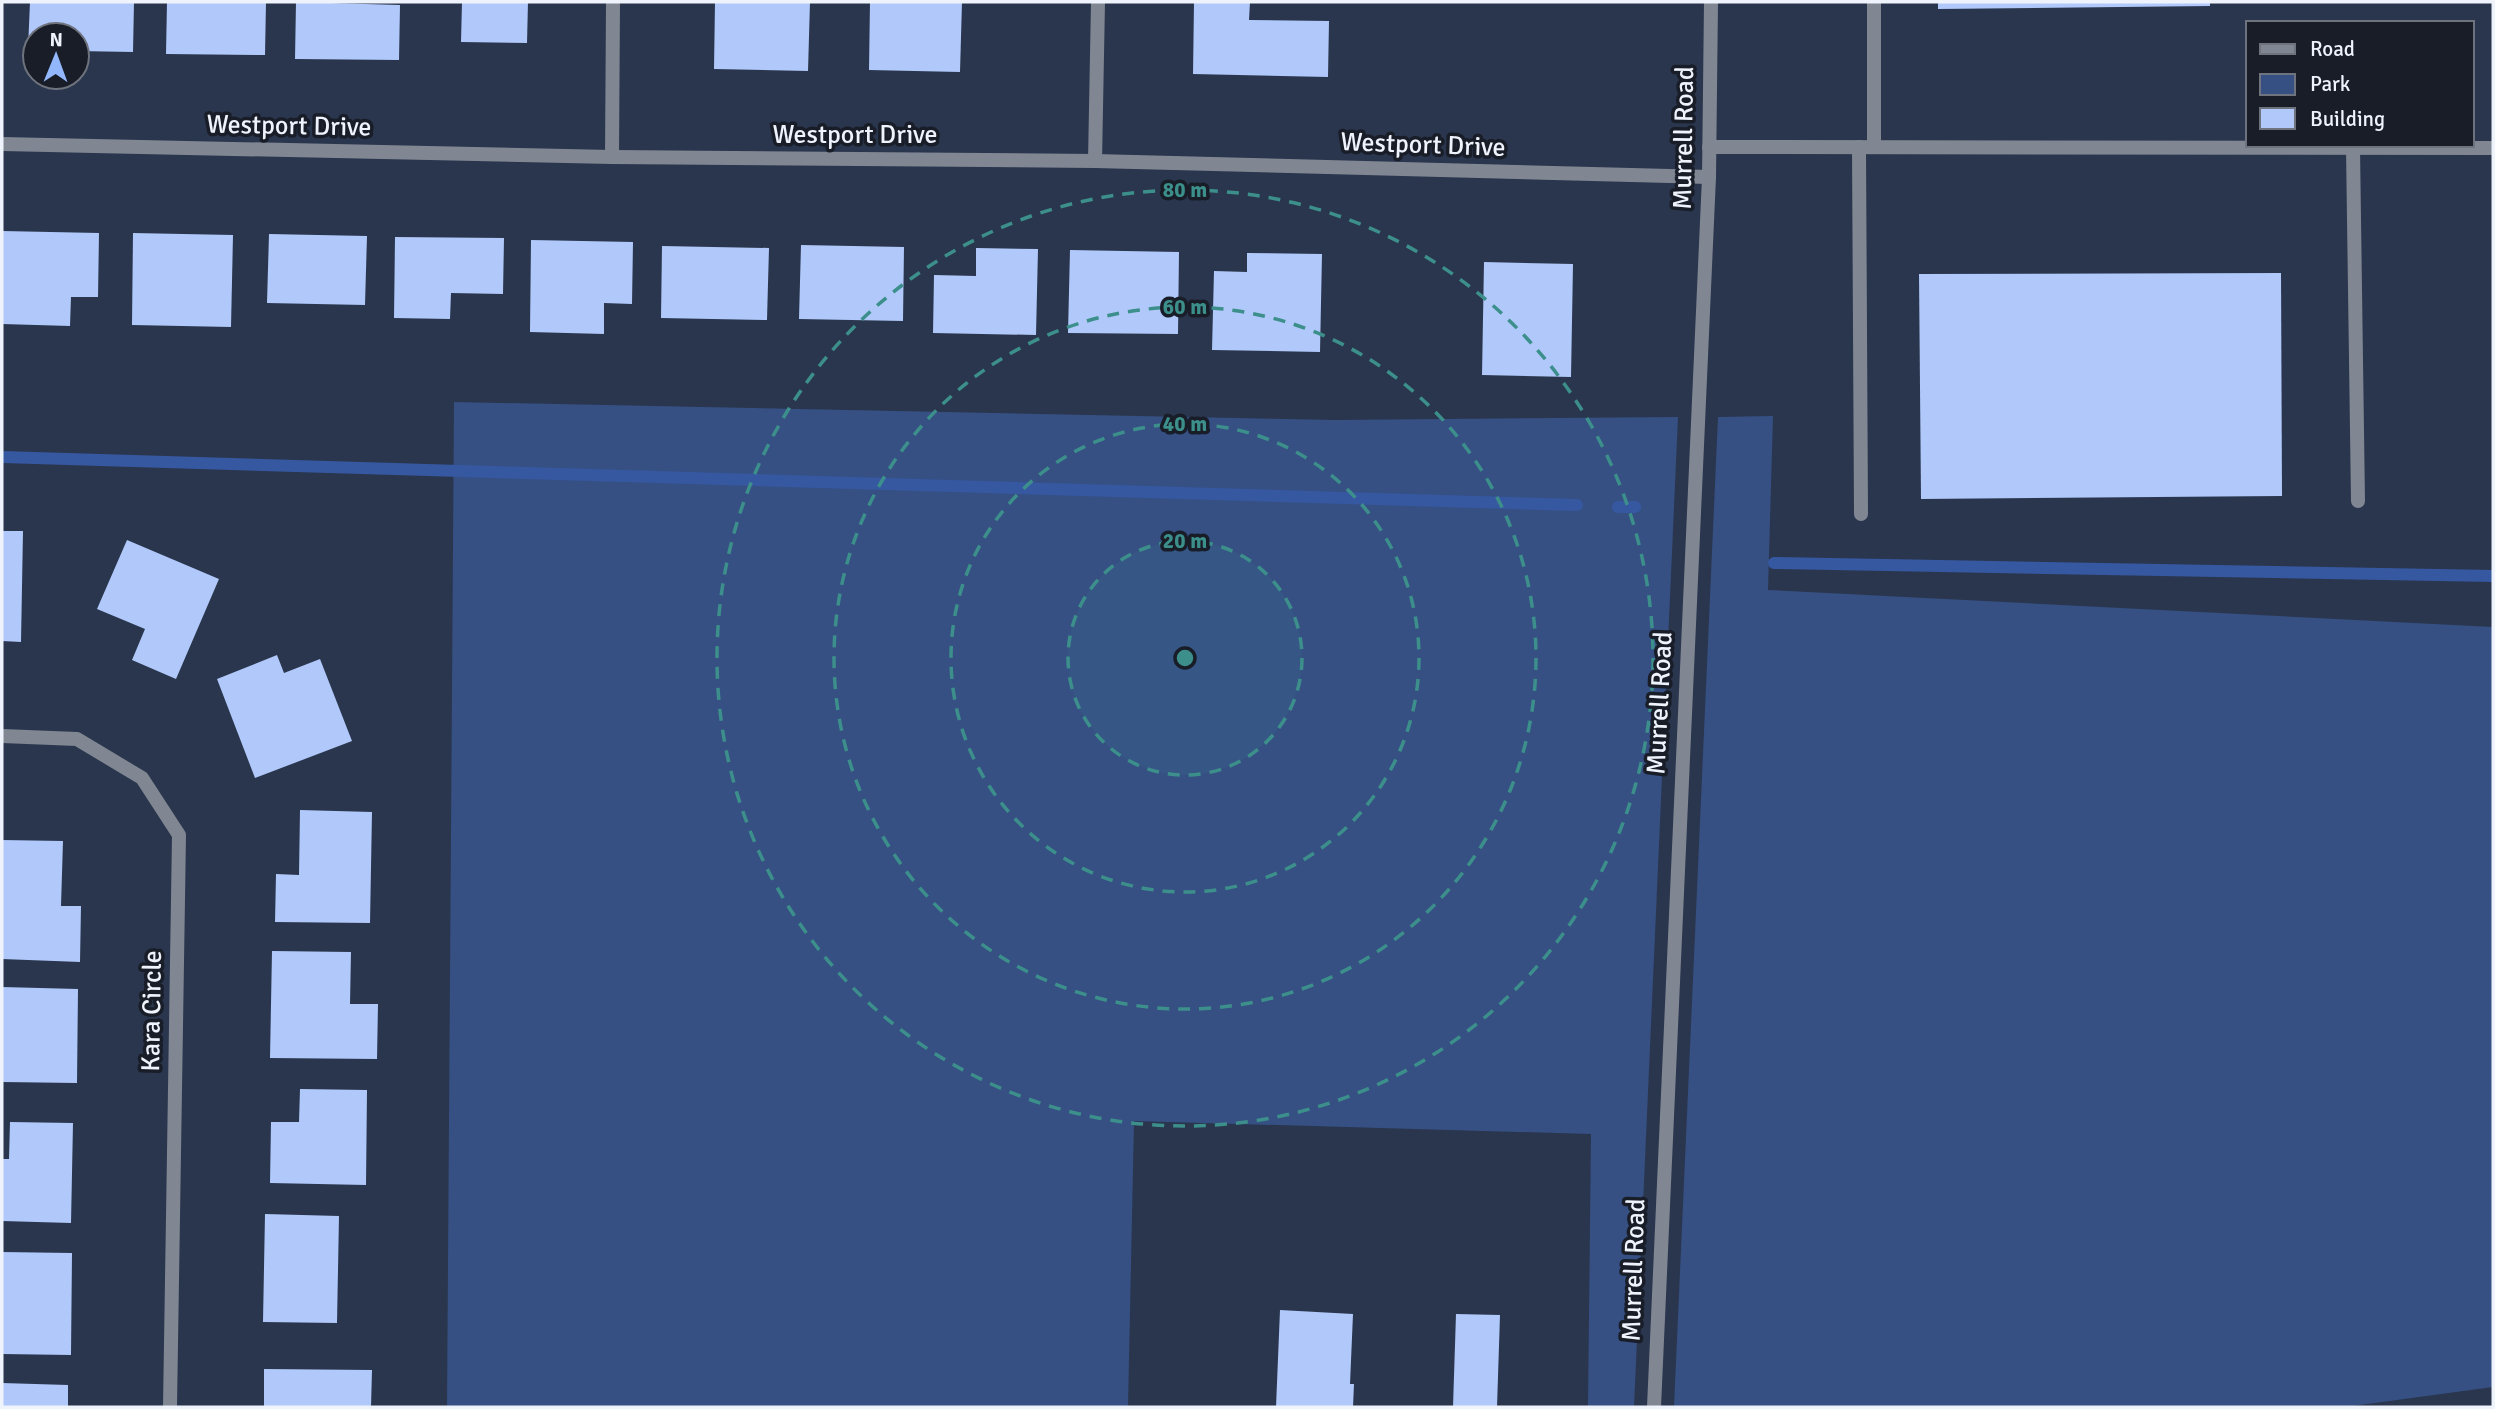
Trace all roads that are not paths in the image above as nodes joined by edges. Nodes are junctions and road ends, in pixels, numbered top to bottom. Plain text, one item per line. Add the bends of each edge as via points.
1 (613, 2) edge
2 (1097, 2) edge
3 (1711, 2) edge
4 (1874, 2) edge
5 (2, 144) edge
6 (1709, 147) junction
7 (1866, 147) junction
8 (2353, 148) junction
9 (2493, 148) edge
10 (612, 157) junction
11 (1095, 161) junction
12 (1709, 177) junction
13 (2358, 501) dead end
14 (1861, 514) dead end
15 (2, 736) edge
16 (170, 1407) edge
17 (1654, 1407) edge

1 - 10 street
2 - 11 street
3 - 6 street, Murrell Road
4 - 7 street
5 - 10 street, Westport Drive
6 - 7 street
6 - 12 street, Murrell Road
7 - 8 street
7 - 14 street
8 - 9 street
8 - 13 street
10 - 11 street, Westport Drive
11 - 12 street, Westport Drive
12 - 17 street, Murrell Road
15 - 16 street, Kara Circle via 77,738 142,778 179,835

